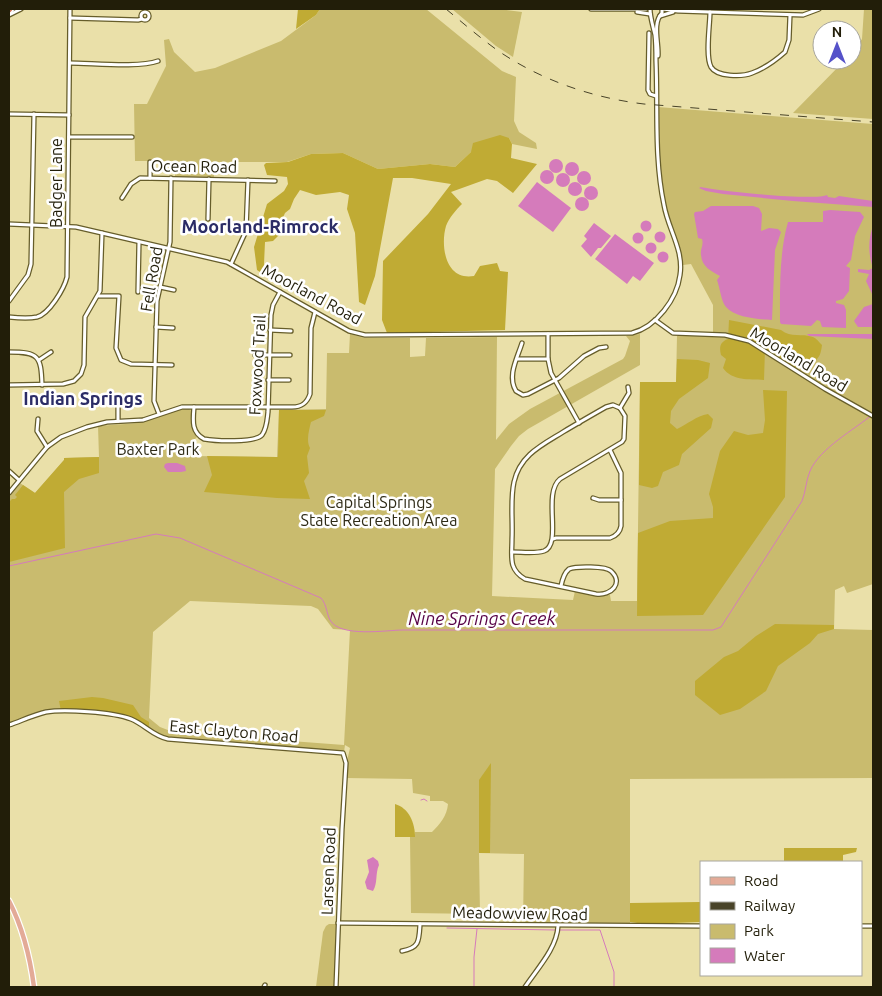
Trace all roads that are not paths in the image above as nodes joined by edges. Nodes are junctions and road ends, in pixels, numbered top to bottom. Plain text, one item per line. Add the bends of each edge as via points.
1 (21, 9) edge
2 (70, 9) edge
3 (591, 9) edge
4 (627, 9) edge
5 (646, 9) edge
6 (650, 9) edge
7 (662, 9) edge
8 (820, 9) edge
9 (678, 11) junction
10 (710, 12) junction
11 (651, 14) junction
12 (9, 15) edge
13 (790, 15) junction
14 (659, 16) junction
15 (70, 18) junction
16 (142, 18) dead end
17 (649, 33) dead end
18 (158, 61) dead end
19 (70, 63) junction
20 (656, 64) junction
21 (656, 96) junction
22 (9, 114) edge
23 (34, 114) junction
24 (70, 115) junction
25 (69, 137) junction
26 (132, 137) dead end
27 (150, 162) dead end
28 (150, 178) junction
29 (172, 178) junction
30 (209, 179) junction
31 (248, 180) junction
32 (275, 181) dead end
33 (122, 198) dead end
34 (208, 219) dead end
35 (9, 224) edge
36 (32, 225) junction
37 (69, 226) junction
38 (102, 233) junction
39 (139, 242) junction
40 (169, 249) junction
41 (231, 264) junction
42 (160, 287) junction
43 (174, 290) dead end
44 (138, 292) dead end
45 (280, 292) junction
46 (99, 296) junction
47 (9, 302) edge
48 (316, 312) junction
49 (9, 318) edge
50 (655, 320) junction
51 (156, 327) junction
52 (173, 328) dead end
53 (270, 330) junction
54 (291, 331) dead end
55 (548, 334) junction
56 (522, 343) dead end
57 (606, 347) dead end
58 (9, 352) edge
59 (51, 352) dead end
60 (255, 355) dead end
61 (269, 355) junction
62 (290, 355) dead end
63 (517, 359) junction
64 (548, 359) junction
65 (39, 360) junction
66 (155, 365) junction
67 (172, 365) dead end
68 (268, 380) junction
69 (289, 380) dead end
70 (555, 380) junction
71 (9, 385) edge
72 (42, 386) junction
73 (628, 387) dead end
74 (118, 399) dead end
75 (194, 407) junction
76 (268, 408) junction
77 (620, 408) junction
78 (159, 414) junction
79 (872, 416) edge
80 (38, 419) dead end
81 (118, 421) junction
82 (579, 423) junction
83 (47, 447) junction
84 (610, 450) junction
85 (9, 471) edge
86 (20, 480) junction
87 (9, 493) edge
88 (593, 498) dead end
89 (621, 500) junction
90 (553, 539) junction
91 (512, 552) junction
92 (561, 586) junction
93 (9, 726) edge
94 (345, 756) joint
95 (9, 901) edge
96 (338, 923) junction
97 (420, 924) junction
98 (558, 926) junction
99 (700, 926) edge
100 (402, 951) dead end
101 (34, 987) edge
102 (336, 987) edge
103 (525, 987) edge

1 - 12 street
2 - 15 street, Badger Lane
3 - 4 street
4 - 5 street
4 - 11 street
6 - 11 street
7 - 9 street
7 - 14 street
8 - 13 street via 808,14
9 - 10 street
9 - 14 street
10 - 13 street
10 - 13 street via 710,66 718,73 733,74 754,73 785,52
11 - 14 street
11 - 20 street
14 - 20 street
15 - 16 street
15 - 19 street, Badger Lane
17 - 21 street via 648,92
18 - 19 street
19 - 24 street, Badger Lane
20 - 21 street
21 - 50 street via 664,206 678,246 681,271 672,298
22 - 23 street
23 - 24 street
23 - 36 street
24 - 25 street, Badger Lane
25 - 26 street
25 - 37 street, Badger Lane
27 - 28 street
28 - 29 street, Ocean Road
28 - 33 street, Ocean Road via 135,180
29 - 30 street, Ocean Road
29 - 40 street, Fell Road
30 - 31 street, Ocean Road
30 - 34 street
31 - 32 street, Ocean Road
31 - 41 street via 246,231
35 - 36 street, Moorland Road
36 - 37 street, Moorland Road
36 - 47 street via 30,270
37 - 38 street, Moorland Road
37 - 49 street, Badger Lane via 68,273 61,291 45,313 34,318
38 - 39 street, Moorland Road
38 - 46 street
39 - 40 street, Moorland Road
39 - 44 street
40 - 41 street, Moorland Road
40 - 42 street, Fell Road
41 - 45 street, Moorland Road
42 - 43 street
42 - 51 street, Fell Road
45 - 48 street, Moorland Road
45 - 53 street, Foxwood Trail via 272,308
46 - 66 street via 120,296 116,348 121,360 130,364
46 - 72 street via 85,318 82,373 69,382
48 - 55 street, Moorland Road via 353,333 365,336
48 - 76 street via 311,328 310,394 304,404 297,407
50 - 55 street, Moorland Road via 632,334
50 - 79 street, Moorland Road via 673,333 725,335 749,341
51 - 52 street
51 - 66 street, Fell Road
53 - 54 street
53 - 61 street, Foxwood Trail
55 - 64 street
56 - 63 street
57 - 70 street via 584,356
58 - 65 street via 29,353
59 - 65 street
60 - 61 street
61 - 62 street
61 - 68 street, Foxwood Trail
63 - 64 street
63 - 70 street via 512,380 520,394 528,394
64 - 70 street
65 - 72 street
66 - 67 street
66 - 78 street, Fell Road via 154,401
68 - 69 street
68 - 76 street, Foxwood Trail
70 - 82 street
71 - 72 street
73 - 77 street via 629,393
74 - 81 street
75 - 76 street
75 - 76 street, Foxwood Trail via 194,428 204,439 244,440 259,438 265,430
75 - 78 street via 175,408
77 - 82 street via 606,407
77 - 84 street via 626,416 624,439
78 - 81 street via 143,420
80 - 83 street via 37,431
81 - 83 street via 79,429
82 - 91 street via 535,449 520,467 513,489
83 - 86 street
84 - 89 street via 621,474
84 - 90 street via 557,481 552,496
85 - 86 street
86 - 87 street
88 - 89 street
89 - 90 street via 621,526 615,536
90 - 91 street via 550,547 544,550
91 - 92 street via 512,567 516,574 525,579
92 - 92 street via 605,595 613,590 616,581 613,573 605,568 571,568
93 - 94 street, East Clayton Road via 51,712 108,714 133,719 168,739 339,752
94 - 96 street, Larsen Road
95 - 101 main road via 26,944
96 - 97 street, Meadowview Road
96 - 102 street, Larsen Road
97 - 98 street, Meadowview Road
97 - 100 street via 416,946
98 - 99 street, Meadowview Road
98 - 103 street via 552,948

